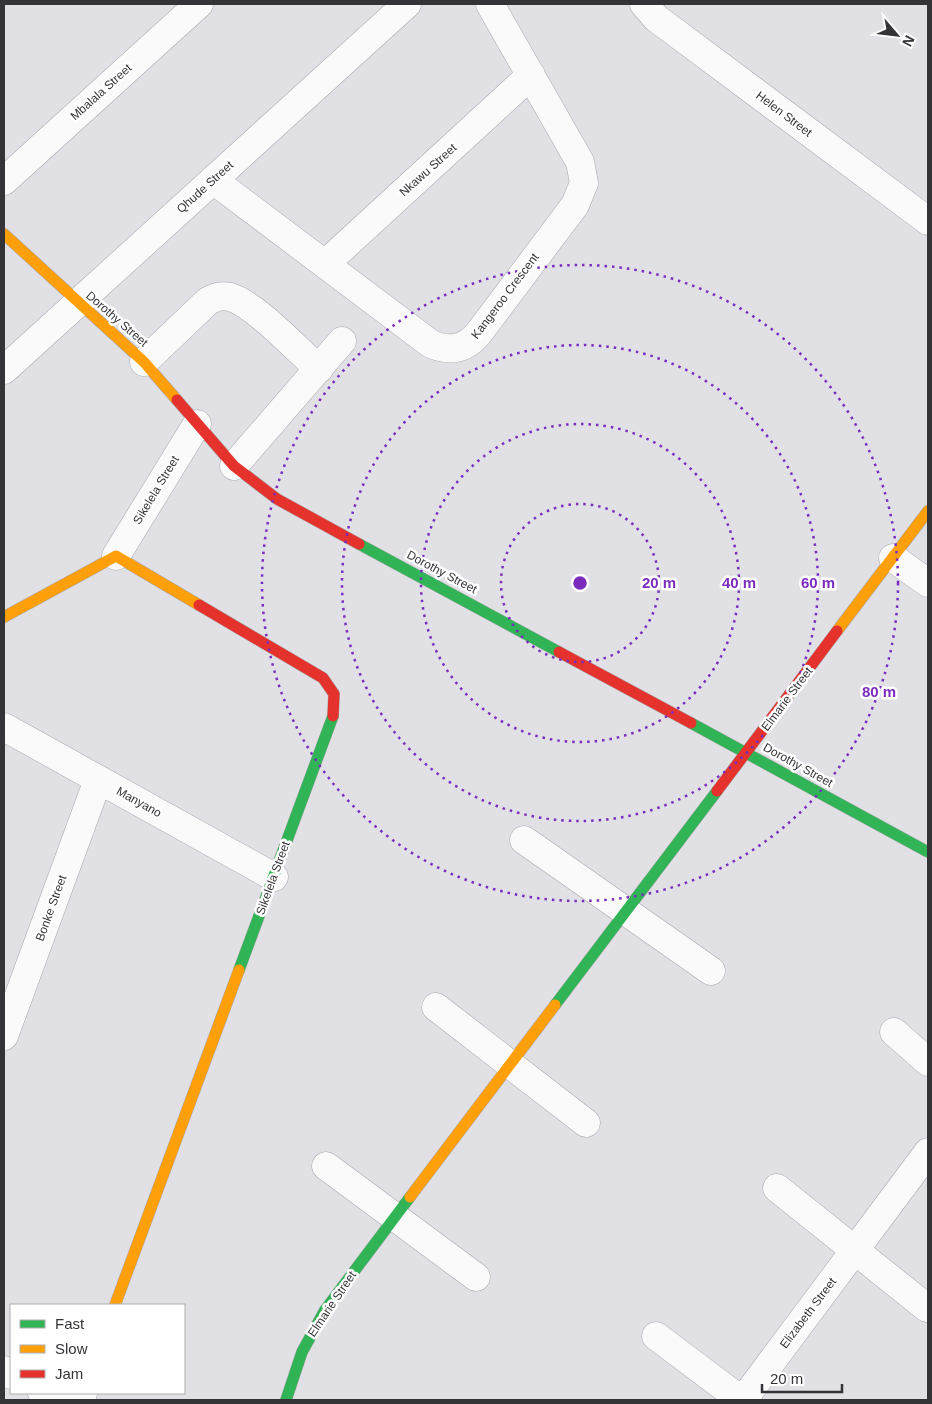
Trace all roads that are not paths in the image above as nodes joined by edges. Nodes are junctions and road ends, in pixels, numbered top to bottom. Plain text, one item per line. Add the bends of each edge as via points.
1 (199, 4) edge
2 (407, 4) edge
3 (490, 4) edge
4 (644, 4) edge
5 (532, 75) junction
6 (213, 180) junction
7 (4, 181) edge
8 (928, 221) edge
9 (4, 234) edge
10 (325, 264) junction
11 (77, 303) junction
12 (342, 341) dead end
13 (144, 362) junction
14 (318, 369) junction
15 (4, 370) edge
16 (196, 424) junction
17 (234, 466) junction
18 (928, 511) edge
19 (116, 556) junction
20 (893, 558) junction
21 (928, 583) edge
22 (4, 617) edge
23 (4, 727) edge
24 (746, 753) junction
25 (98, 780) junction
26 (524, 840) dead end
27 (928, 852) edge
28 (274, 877) junction
29 (626, 911) junction
30 (711, 971) dead end
31 (436, 1007) dead end
32 (894, 1032) dead end
33 (4, 1036) edge
34 (928, 1062) edge
35 (511, 1064) junction
36 (586, 1122) dead end
37 (928, 1152) edge
38 (326, 1166) dead end
39 (777, 1188) dead end
40 (395, 1217) junction
41 (855, 1250) junction
42 (476, 1277) dead end
43 (115, 1304) edge
44 (927, 1308) edge
45 (656, 1336) dead end
46 (44, 1394) edge
47 (55, 1400) edge
48 (286, 1400) edge
49 (742, 1400) edge

1 - 7 street, Mbalala Street
2 - 6 street, Qhude Street
3 - 5 street, Kangeroo Crescent
4 - 8 street, Helen Street via 656,18
5 - 10 street, Nkawu Street
5 - 10 street, Kangeroo Crescent via 580,162 584,183 574,204 472,340 457,348 440,348 431,344
6 - 10 street, Kangeroo Crescent
6 - 11 street, Qhude Street
9 - 11 street, Dorothy Street
11 - 13 street, Dorothy Street
11 - 15 street, Qhude Street
12 - 14 street
13 - 14 street via 208,301 218,296 231,297 246,305
13 - 16 street, Dorothy Street
14 - 17 street
16 - 17 street, Dorothy Street
16 - 19 street, Sikelela Street
17 - 24 street, Dorothy Street via 277,499
18 - 20 street, Elmarie Street
19 - 22 street
19 - 28 street, Sikelela Street via 317,674 331,686 335,711
20 - 21 street
20 - 24 street, Elmarie Street
23 - 25 street, Manyano
24 - 27 street, Dorothy Street
24 - 29 street, Elmarie Street
25 - 28 street, Manyano
25 - 33 street, Bonke Street
26 - 29 street
28 - 43 street, Sikelela Street
29 - 30 street
29 - 35 street, Elmarie Street
31 - 35 street
32 - 34 street
35 - 36 street
35 - 40 street, Elmarie Street
37 - 41 street, Elizabeth Street
38 - 40 street
39 - 41 street
40 - 42 street
40 - 48 street, Elmarie Street via 316,1323 302,1352
41 - 44 street
41 - 49 street, Elizabeth Street
45 - 49 street, Elizabeth Street
46 - 47 street

